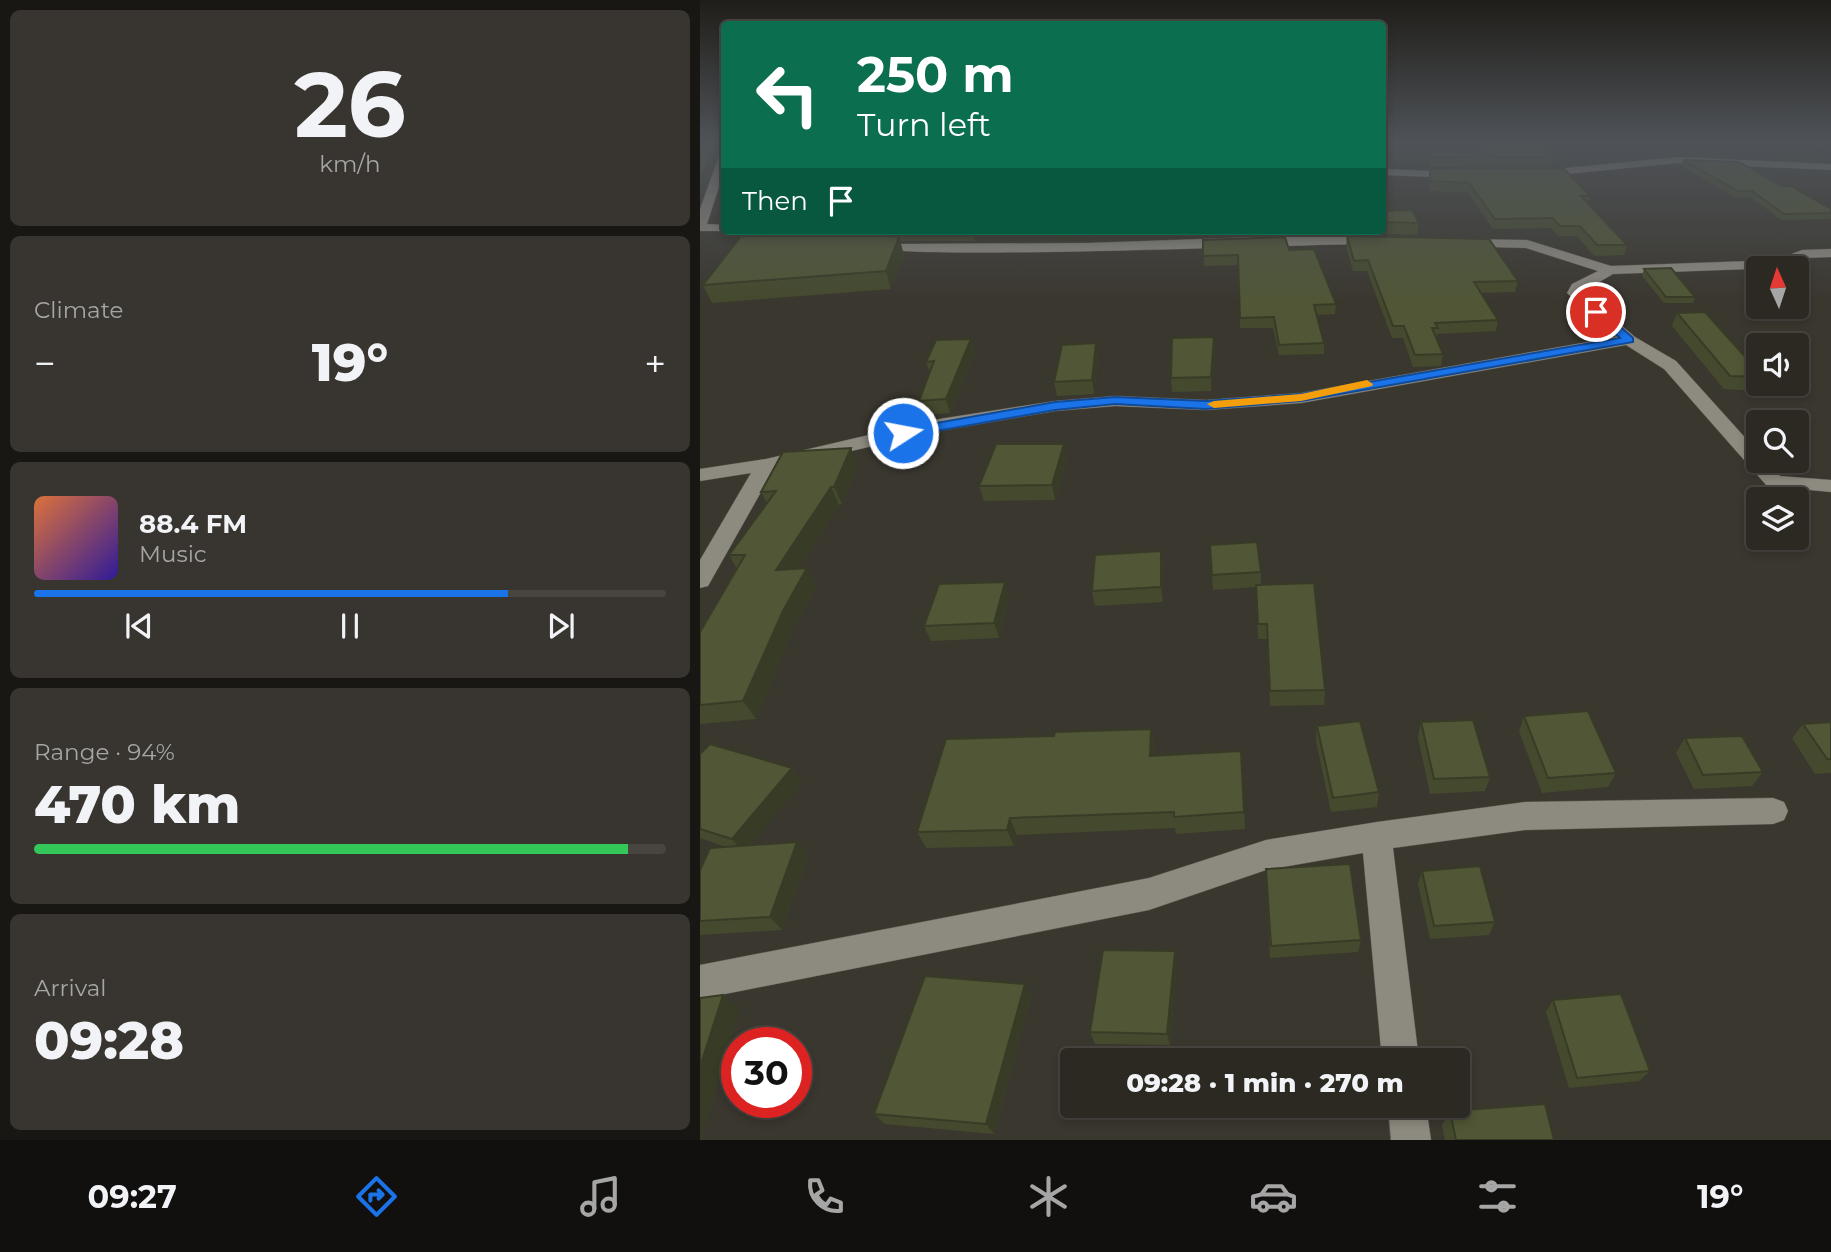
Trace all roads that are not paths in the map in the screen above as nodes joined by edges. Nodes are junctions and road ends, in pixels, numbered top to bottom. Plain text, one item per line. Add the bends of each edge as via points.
1 (711, 195) edge
2 (702, 220) edge
3 (721, 228) edge
4 (1008, 235) edge
5 (1388, 240) edge
6 (1443, 242) edge
7 (858, 244) edge
8 (1004, 247) junction
9 (1831, 253) edge
10 (1610, 270) junction
11 (1629, 340) junction
12 (766, 466) junction
13 (700, 475) edge
14 (1831, 486) edge
15 (700, 580) edge
16 (1773, 811) dead end
17 (1377, 836) junction
18 (700, 982) edge
19 (1399, 1048) edge
20 (1409, 1118) edge
21 (1412, 1140) edge

1 - 2 street
2 - 3 street
4 - 8 street
5 - 8 street
6 - 10 street via 1527,244
7 - 8 street
9 - 10 street via 1750,265
10 - 11 street via 1574,293
11 - 12 street via 1301,398 1206,405 1115,401 1055,406 933,426
11 - 14 street via 1671,365 1774,482
12 - 13 street
12 - 15 street
16 - 17 street via 1525,816
17 - 18 street via 1266,855 1149,894
17 - 19 street
20 - 21 street

